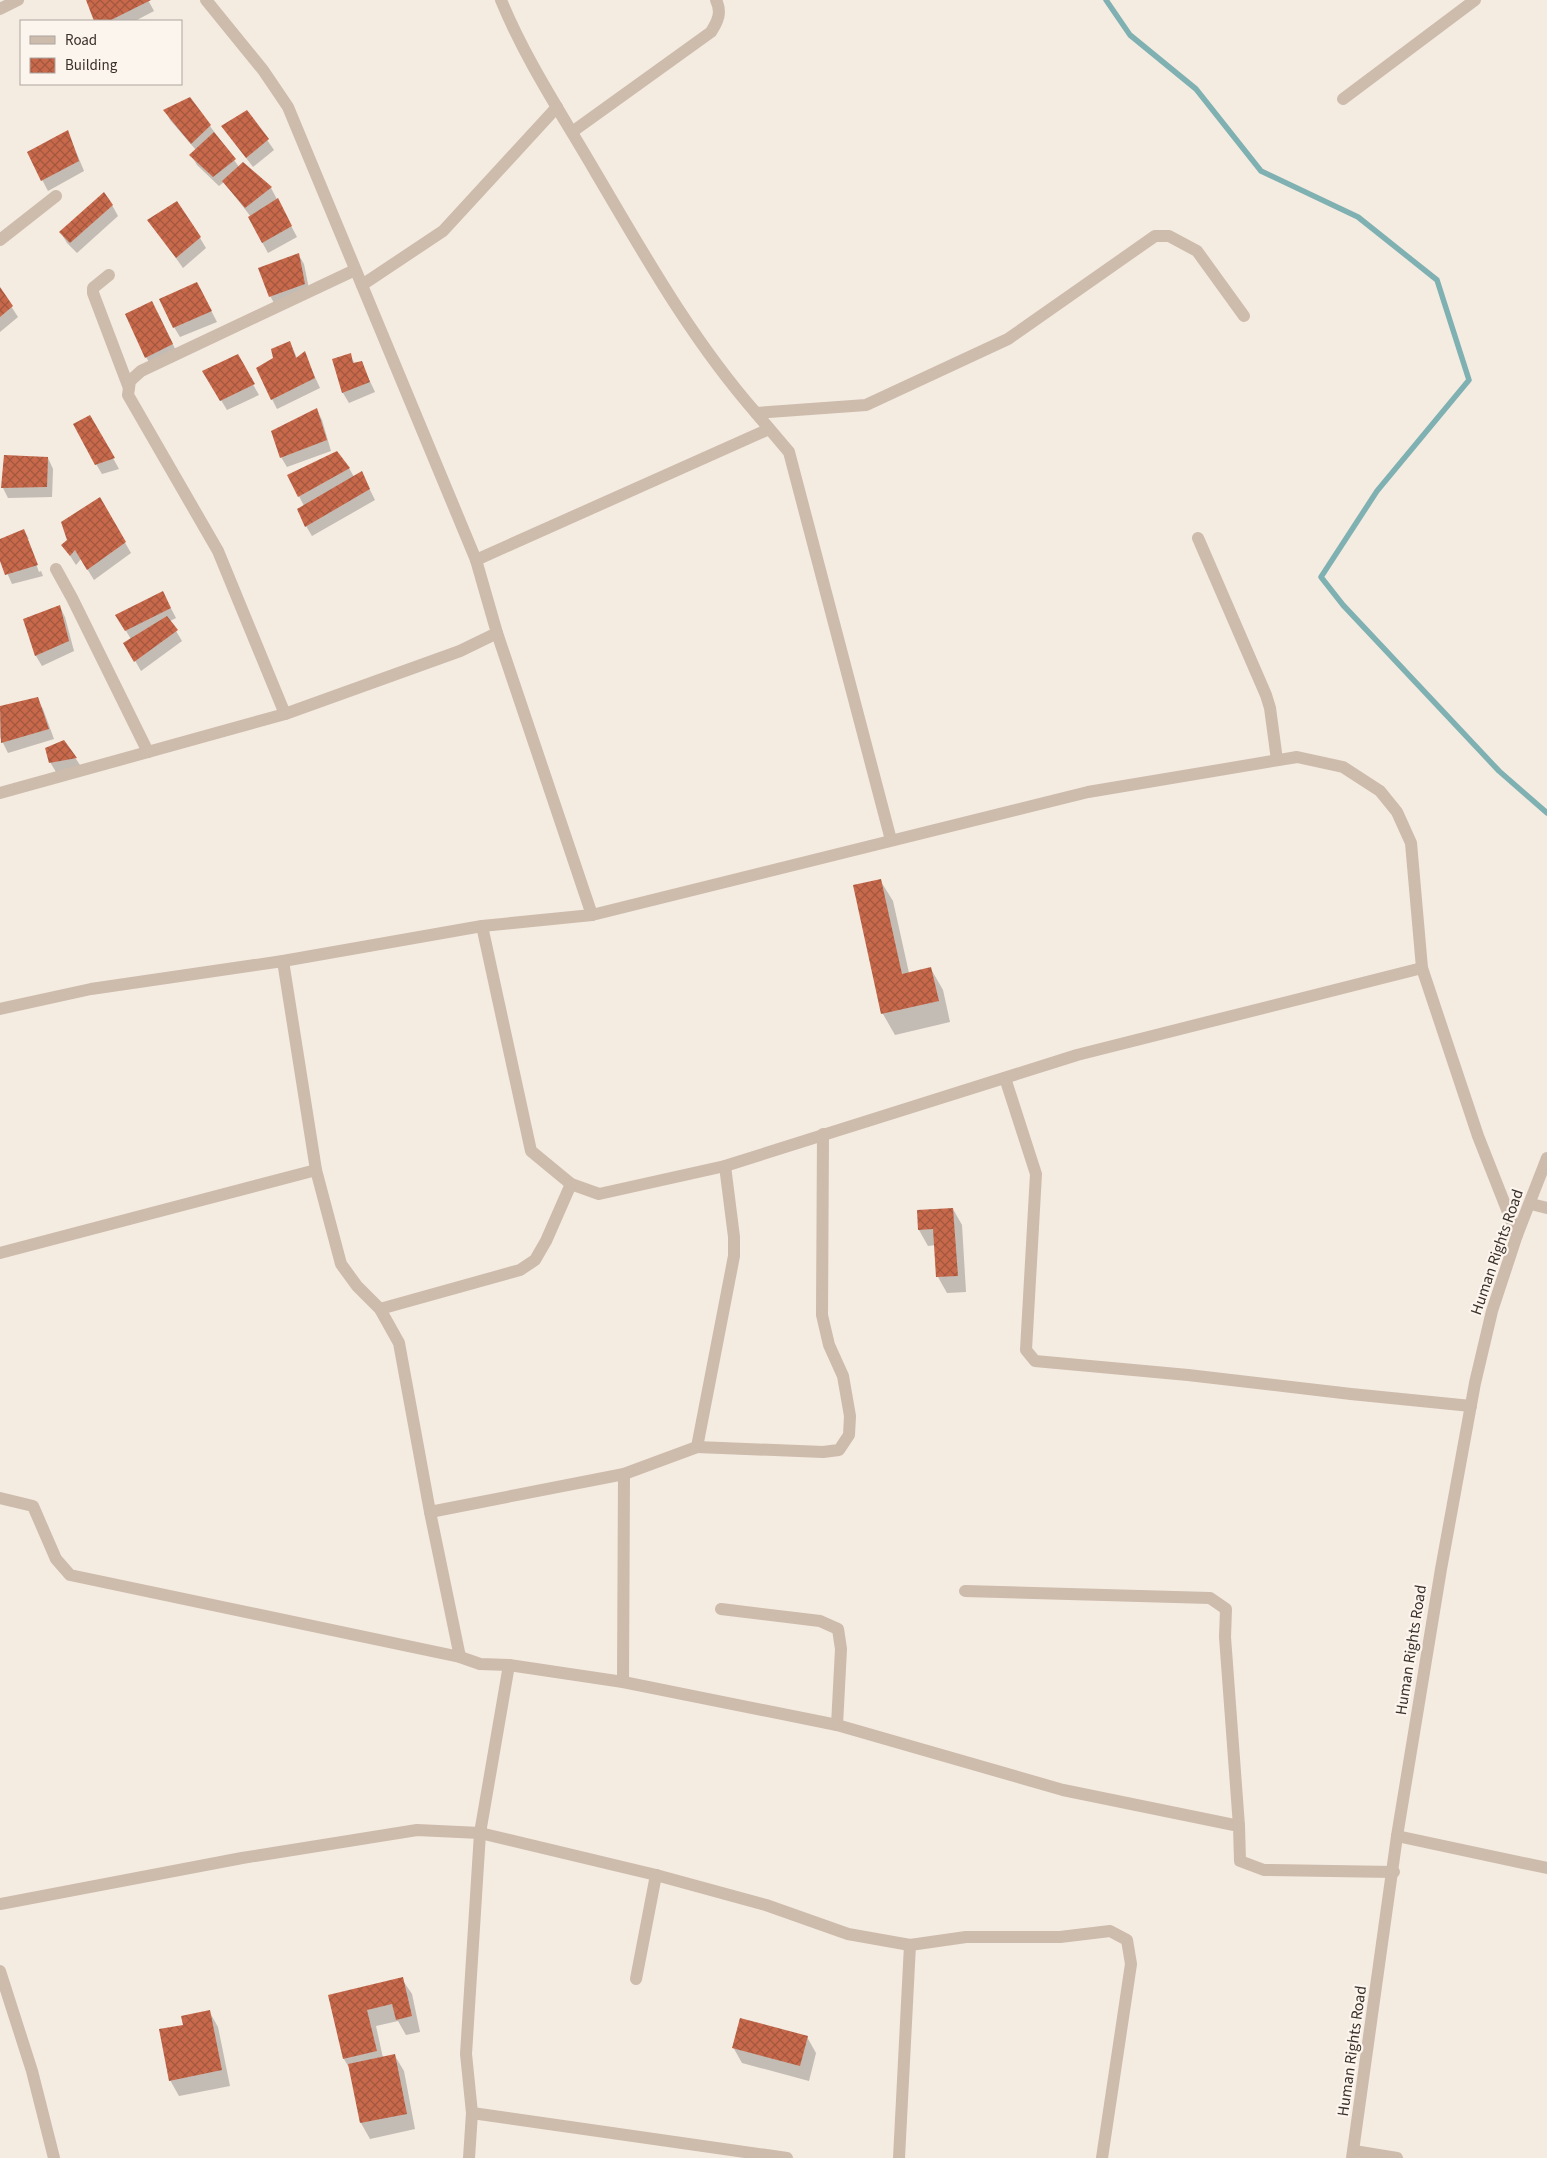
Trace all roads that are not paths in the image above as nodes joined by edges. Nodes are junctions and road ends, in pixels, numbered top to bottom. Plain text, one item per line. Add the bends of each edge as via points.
1 (18, 0) edge
2 (206, 0) edge
3 (501, 0) edge
4 (716, 0) edge
5 (1475, 0) edge
6 (0, 9) edge
7 (1343, 99) dead end
8 (557, 108) junction
9 (572, 132) junction
10 (56, 196) dead end
11 (0, 240) edge
12 (355, 270) junction
13 (109, 275) dead end
14 (362, 285) junction
15 (1244, 316) dead end
16 (129, 388) junction
17 (756, 413) junction
18 (770, 429) junction
19 (1198, 538) dead end
20 (476, 560) junction
21 (56, 569) dead end
22 (497, 633) junction
23 (285, 714) junction
24 (148, 752) junction
25 (1277, 760) junction
26 (0, 794) edge
27 (892, 840) junction
28 (592, 915) junction
29 (482, 926) junction
30 (284, 961) junction
31 (1422, 968) junction
32 (0, 1009) edge
33 (1005, 1078) junction
34 (823, 1134) junction
35 (1547, 1158) edge
36 (725, 1166) junction
37 (316, 1170) junction
38 (571, 1184) junction
39 (1530, 1204) junction
40 (1547, 1208) edge
41 (1517, 1235) junction
42 (0, 1253) edge
43 (380, 1309) junction
44 (1471, 1406) junction
45 (697, 1447) junction
46 (624, 1474) junction
47 (0, 1498) edge
48 (430, 1512) junction
49 (965, 1592) dead end
50 (721, 1609) dead end
51 (460, 1658) junction
52 (509, 1665) junction
53 (623, 1682) junction
54 (837, 1725) junction
55 (1239, 1826) junction
56 (480, 1833) junction
57 (1397, 1836) junction
58 (1547, 1868) edge
59 (1394, 1872) junction
60 (656, 1875) junction
61 (0, 1904) edge
62 (910, 1945) junction
63 (0, 1971) edge
64 (636, 1979) dead end
65 (472, 2113) junction
66 (1353, 2155) edge
67 (54, 2158) edge
68 (468, 2158) edge
69 (787, 2158) edge
70 (900, 2158) edge
71 (1102, 2158) edge
72 (1397, 2158) edge

1 - 6 street
2 - 12 street via 263,70 288,107
3 - 8 street via 514,32
4 - 9 street via 719,20 711,32
5 - 7 street
8 - 9 street
8 - 14 street via 443,231
9 - 17 street via 662,286 726,379
10 - 11 street
12 - 14 street
12 - 16 street via 141,371 130,381
13 - 16 street via 93,288 93,293
14 - 20 street
15 - 17 street via 1197,251 1169,236 1155,236 1008,339 866,405
16 - 23 street via 128,395 218,551
17 - 18 street
18 - 20 street
18 - 27 street via 789,452
19 - 25 street via 1266,695
20 - 22 street
21 - 24 street
22 - 23 street via 460,651
22 - 28 street
23 - 24 street
24 - 26 street
25 - 27 street via 1088,792
25 - 31 street via 1297,757 1343,767 1380,791 1397,812 1411,843
27 - 28 street
28 - 29 street
29 - 30 street
29 - 38 street via 531,1150
30 - 32 street via 91,989
30 - 37 street
31 - 33 street via 1077,1055
31 - 41 street via 1478,1136
33 - 34 street
33 - 44 street via 1036,1174 1026,1350 1035,1361
34 - 36 street
34 - 45 street via 822,1315 829,1345 843,1376 850,1416 849,1435 839,1450 823,1452
35 - 39 street, Human Rights Road
36 - 38 street via 599,1194
36 - 45 street via 734,1256
37 - 42 street
37 - 43 street via 341,1264
38 - 43 street via 536,1260 520,1270
39 - 40 street
39 - 41 street, Human Rights Road
41 - 44 street, Human Rights Road via 1492,1311
43 - 48 street via 399,1343
44 - 57 street, Human Rights Road
45 - 46 street
46 - 48 street
46 - 53 street
47 - 51 street via 33,1506 56,1558 70,1575
48 - 51 street
49 - 55 street via 1210,1598 1226,1608 1225,1637
50 - 54 street via 820,1621 838,1629 842,1649
51 - 52 street via 480,1664
52 - 53 street
52 - 56 street
53 - 54 street
54 - 55 street via 1063,1790
55 - 59 street via 1240,1862 1264,1870
56 - 60 street
56 - 61 street via 417,1830 242,1858
56 - 65 street via 466,2054
57 - 58 street
57 - 59 street, Human Rights Road
59 - 66 street, Human Rights Road
60 - 62 street via 766,1905 848,1934
60 - 64 street
62 - 70 street
62 - 71 street via 966,1936 1060,1937 1110,1931 1127,1940 1130,1964
63 - 67 street via 32,2071
65 - 68 street
65 - 69 street
66 - 72 street

